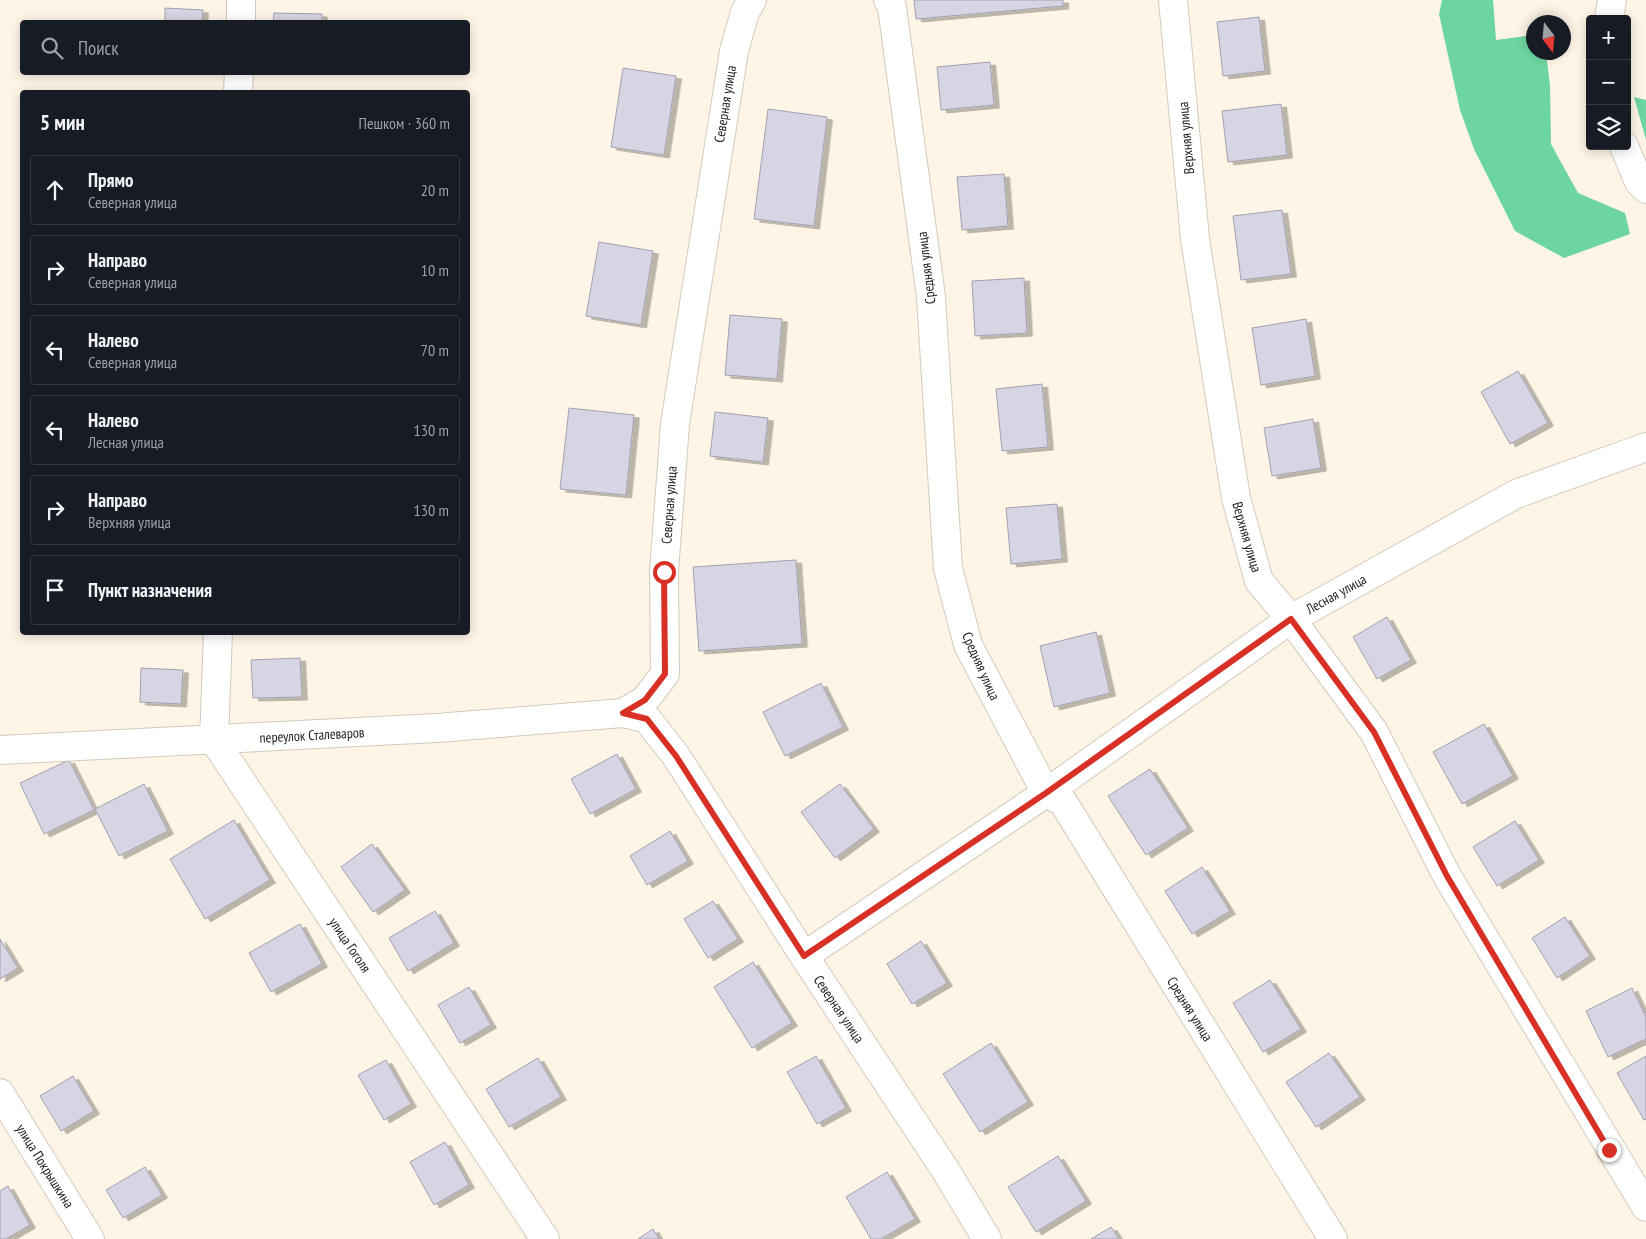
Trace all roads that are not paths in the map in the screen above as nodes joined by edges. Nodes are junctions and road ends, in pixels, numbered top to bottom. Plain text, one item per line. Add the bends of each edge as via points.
1 (241, 0) edge
2 (752, 0) edge
3 (888, 0) edge
4 (1173, 0) edge
5 (1612, 0) edge
6 (1610, 15) edge
7 (241, 20) edge
8 (239, 75) edge
9 (238, 90) edge
10 (1626, 150) edge
11 (1646, 189) edge
12 (1646, 446) edge
13 (1291, 619) junction
14 (218, 635) edge
15 (623, 713) junction
16 (214, 740) junction
17 (0, 750) edge
18 (1046, 793) junction
19 (804, 956) junction
20 (0, 1093) edge
21 (1646, 1208) edge
22 (90, 1239) edge
23 (546, 1239) edge
24 (987, 1239) edge
25 (1333, 1239) edge

1 - 7 street
2 - 15 street, Северная улица via 745,12 734,51 675,424 664,572 665,674 645,700
3 - 18 street, Средняя улица via 892,7 931,297 948,568 968,645
4 - 13 street, Верхняя улица via 1195,240 1236,498 1259,581
5 - 6 street
8 - 9 street
10 - 11 street via 1639,182
12 - 13 street, Лесная улица via 1516,494
13 - 18 street, Лесная улица
13 - 21 street, Верхняя улица via 1374,732 1447,876
14 - 16 street
15 - 16 street, переулок Сталеваров via 437,728
15 - 19 street, Северная улица via 647,719 676,756
16 - 17 street, переулок Сталеваров
16 - 23 street, улица Гоголя
18 - 19 street, Лесная улица
18 - 25 street, Средняя улица via 1063,802
19 - 24 street, Северная улица
20 - 22 street, улица Покрышкина

